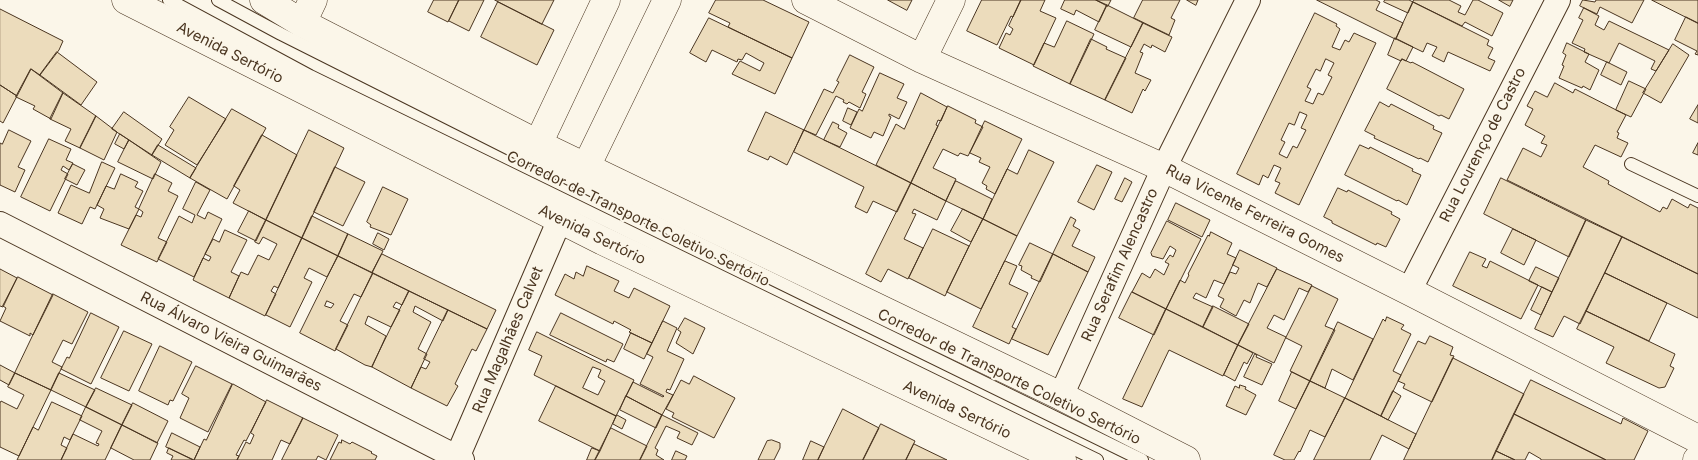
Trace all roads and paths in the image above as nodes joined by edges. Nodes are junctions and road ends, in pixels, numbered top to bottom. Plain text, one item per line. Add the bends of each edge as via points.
1 (126, 0) edge
2 (169, 0) edge
3 (218, 0) edge
4 (264, 0) edge
5 (606, 0) edge
6 (667, 0) edge
7 (806, 0) edge
8 (951, 0) edge
9 (1248, 0) edge
10 (1558, 0) edge
11 (307, 11) edge
12 (922, 59) junction
13 (538, 144) junction
14 (1630, 164) dead end
15 (586, 167) junction
16 (1164, 168) junction
17 (1698, 196) edge
18 (560, 219) junction
19 (0, 224) edge
20 (1409, 291) junction
21 (1061, 396) junction
22 (1698, 439) edge
23 (1032, 454) edge
24 (459, 459) edge
25 (1062, 460) edge
26 (1097, 460) edge
27 (1142, 460) edge
28 (1186, 460) edge

1 - 18 main road, Avenida Sertório
2 - 26 lane, Corredor de Transporte Coletivo Sertório via 310,76
3 - 27 lane, Corredor de Transporte Coletivo Sertório via 604,197
4 - 11 main road
5 - 13 main road
6 - 15 main road
7 - 12 main road, Rua Vicente Ferreira Gomes
8 - 12 main road
9 - 16 street, Rua Serafim Alencastro
10 - 20 street, Rua Lourenço de Castro
11 - 13 main road
12 - 16 main road, Rua Vicente Ferreira Gomes
13 - 15 main road
14 - 17 lane
15 - 21 main road
16 - 20 main road, Rua Vicente Ferreira Gomes
16 - 21 street, Rua Serafim Alencastro
18 - 23 main road, Avenida Sertório
18 - 24 street, Rua Magalhães Calvet
19 - 24 street, Rua Álvaro Vieira Guimarães
20 - 22 main road, Rua Vicente Ferreira Gomes
21 - 28 main road
23 - 25 main road, Avenida Sertório

